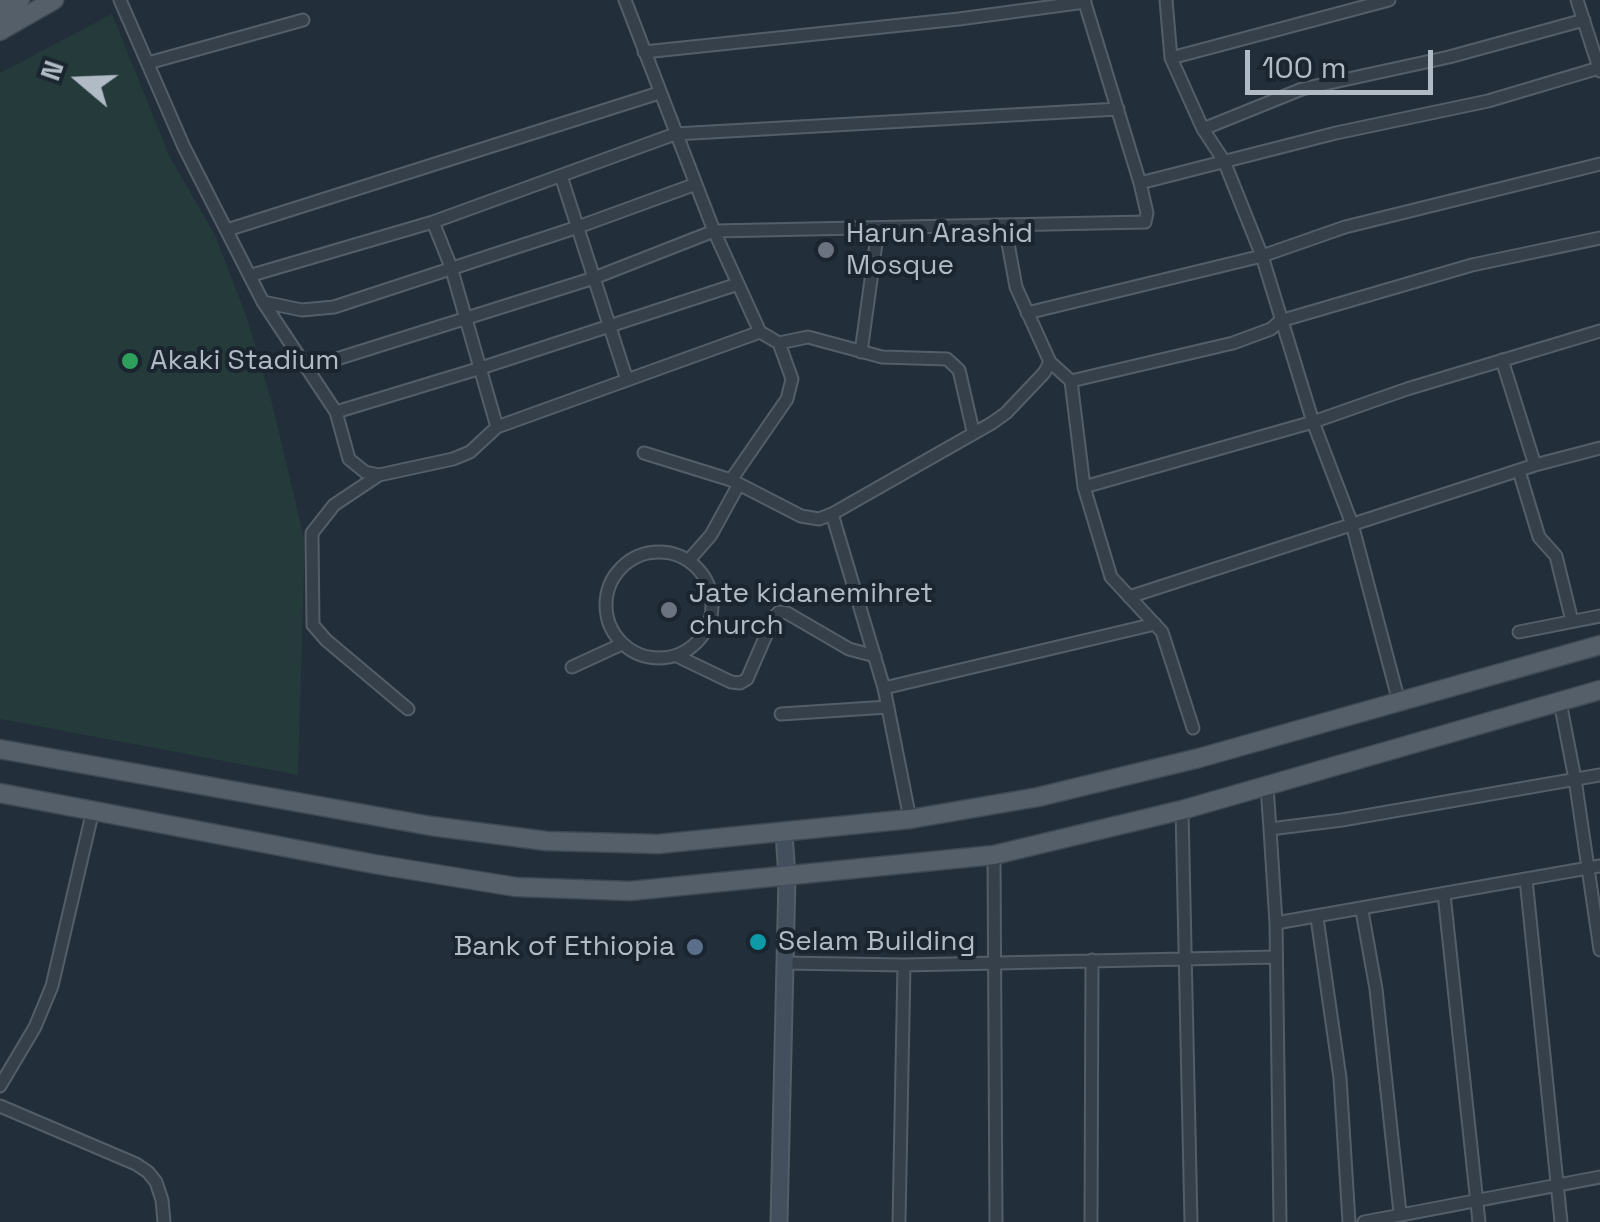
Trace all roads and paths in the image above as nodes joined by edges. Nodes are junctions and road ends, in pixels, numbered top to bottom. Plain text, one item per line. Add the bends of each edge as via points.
1 (20, 0) edge
2 (54, 0) edge
3 (120, 0) edge
4 (625, 0) edge
5 (1166, 0) edge
6 (1388, 0) edge
7 (1577, 0) edge
8 (1084, 1) edge
9 (0, 11) edge
10 (303, 20) dead end
11 (1584, 20) junction
12 (0, 31) edge
13 (644, 52) junction
14 (1171, 58) junction
15 (148, 63) junction
16 (1600, 70) edge
17 (658, 93) junction
18 (1118, 109) junction
19 (1203, 129) junction
20 (675, 134) junction
21 (1224, 162) junction
22 (1600, 164) edge
23 (561, 176) junction
24 (696, 184) junction
25 (1140, 184) junction
26 (433, 222) junction
27 (578, 227) junction
28 (1005, 227) junction
29 (878, 229) junction
30 (227, 230) junction
31 (714, 231) junction
32 (1600, 238) edge
33 (1262, 256) junction
34 (451, 268) junction
35 (252, 275) junction
36 (594, 278) junction
37 (738, 284) junction
38 (263, 302) junction
39 (1026, 313) junction
40 (466, 320) junction
41 (1280, 321) junction
42 (609, 325) junction
43 (760, 332) junction
44 (1600, 332) edge
45 (778, 344) junction
46 (860, 352) junction
47 (1502, 360) junction
48 (1050, 362) junction
49 (308, 368) junction
50 (481, 368) junction
51 (627, 380) junction
52 (1072, 382) junction
53 (336, 412) junction
54 (1313, 422) junction
55 (497, 427) junction
56 (973, 432) junction
57 (1600, 448) edge
58 (644, 453) dead end
59 (1535, 465) junction
60 (1519, 471) junction
61 (380, 475) junction
62 (735, 482) junction
63 (1084, 488) junction
64 (832, 514) junction
65 (1352, 524) junction
66 (689, 560) junction
67 (1129, 598) junction
68 (1600, 616) edge
69 (1572, 622) junction
70 (1155, 624) junction
71 (1520, 632) dead end
72 (622, 644) junction
73 (1600, 645) edge
74 (677, 656) junction
75 (874, 656) junction
76 (572, 667) dead end
77 (884, 688) junction
78 (1600, 690) edge
79 (1399, 702) junction
80 (1560, 702) junction
81 (888, 707) junction
82 (408, 709) dead end
83 (781, 714) dead end
84 (1193, 728) dead end
85 (0, 749) edge
86 (1600, 775) edge
87 (1576, 779) junction
88 (1266, 787) junction
89 (0, 794) edge
90 (93, 810) junction
91 (1182, 810) junction
92 (910, 819) junction
93 (1270, 829) junction
94 (784, 833) junction
95 (994, 855) junction
96 (1594, 867) edge
97 (788, 877) junction
98 (1526, 879) junction
99 (1444, 894) junction
100 (1362, 910) junction
101 (1318, 918) junction
102 (1276, 923) junction
103 (1600, 950) edge
104 (1276, 957) junction
105 (1092, 960) junction
106 (1183, 960) junction
107 (996, 962) junction
108 (784, 963) junction
109 (904, 964) junction
110 (0, 1086) edge
111 (0, 1106) edge
112 (1600, 1178) edge
113 (1555, 1186) junction
114 (1476, 1200) junction
115 (1400, 1213) junction
116 (164, 1222) edge
117 (780, 1222) edge
118 (899, 1222) edge
119 (996, 1222) edge
120 (1091, 1222) edge
121 (1191, 1222) edge
122 (1280, 1222) edge
123 (1348, 1222) edge
124 (1364, 1222) edge
125 (1478, 1222) edge
126 (1561, 1222) edge

1 - 9 main road
2 - 12 main road
3 - 15 street
4 - 13 street
5 - 14 street
6 - 14 street
7 - 11 street
8 - 13 street
8 - 18 street
10 - 15 street
11 - 16 street
11 - 19 street via 1302,89
13 - 17 street
14 - 19 street
15 - 30 street
16 - 21 street
17 - 20 street
17 - 30 street
18 - 20 street
18 - 25 street
19 - 21 street
20 - 23 street
20 - 24 street
21 - 25 street
21 - 33 street
22 - 33 street via 1345,227
23 - 26 street
23 - 27 street
24 - 27 street
24 - 31 street
25 - 28 street via 1146,214 1140,224
26 - 34 street
26 - 35 street
27 - 34 street
27 - 36 street
28 - 29 street
28 - 39 street
29 - 31 street
29 - 46 street
30 - 35 street
31 - 36 street
31 - 37 street
32 - 41 street via 1472,265
33 - 39 street
33 - 41 street
34 - 38 street via 334,307 302,310
34 - 40 street
35 - 38 street
36 - 40 street
36 - 42 street
37 - 42 street
37 - 43 street
38 - 49 street
39 - 48 street
40 - 49 street
40 - 50 street
41 - 52 street via 1233,343
41 - 54 street
42 - 50 street
42 - 51 street
43 - 45 street
43 - 51 street
44 - 47 street
45 - 46 street via 820,338
45 - 62 street via 792,390
46 - 56 street via 955,364
47 - 54 street
47 - 59 street
48 - 52 street
48 - 56 street via 1006,413
49 - 53 street
50 - 53 street
50 - 55 street
51 - 55 street
52 - 63 street
53 - 61 street via 349,458
54 - 63 street
54 - 65 street
55 - 61 street via 453,460
56 - 64 street
57 - 59 street
58 - 62 street
59 - 60 street
60 - 65 street
60 - 69 street via 1538,537 1556,556
61 - 82 street via 334,506 312,533 313,624
62 - 64 street via 801,516
62 - 66 street via 711,535
63 - 67 street via 1111,576
64 - 75 street
65 - 67 street
65 - 79 street
66 - 72 street via 651,552 618,572 606,609
66 - 74 street via 711,592 712,612 706,631
67 - 70 street
68 - 69 street
69 - 71 street
70 - 77 street
70 - 84 street via 1168,644
72 - 74 street via 638,655
72 - 76 street
73 - 79 main road
74 - 75 street via 731,682 747,680 779,612
75 - 77 street
77 - 81 street
78 - 80 main road
79 - 92 main road via 1038,797
80 - 87 street
80 - 88 main road
81 - 83 street
81 - 92 street
85 - 94 main road via 546,841 658,844
86 - 87 street
87 - 93 street
87 - 96 street
88 - 91 main road
88 - 93 street
89 - 90 main road
90 - 97 main road via 516,887 630,891
90 - 110 street via 52,986
91 - 95 main road
91 - 106 street
92 - 94 main road
93 - 102 street
94 - 97 street
95 - 97 main road
95 - 107 street
96 - 98 street
96 - 103 street
97 - 108 street
98 - 99 street
98 - 113 street
99 - 100 street
99 - 114 street
100 - 101 street
100 - 115 street
101 - 102 street
101 - 123 street via 1340,1078
102 - 104 street
104 - 106 street
104 - 122 street
105 - 106 street
105 - 107 street
105 - 120 street
106 - 121 street
107 - 109 street
107 - 119 street
108 - 109 street
108 - 117 street
109 - 118 street
111 - 116 street via 148,1172
112 - 113 street
113 - 114 street
113 - 126 street
114 - 115 street
114 - 125 street
115 - 124 street

